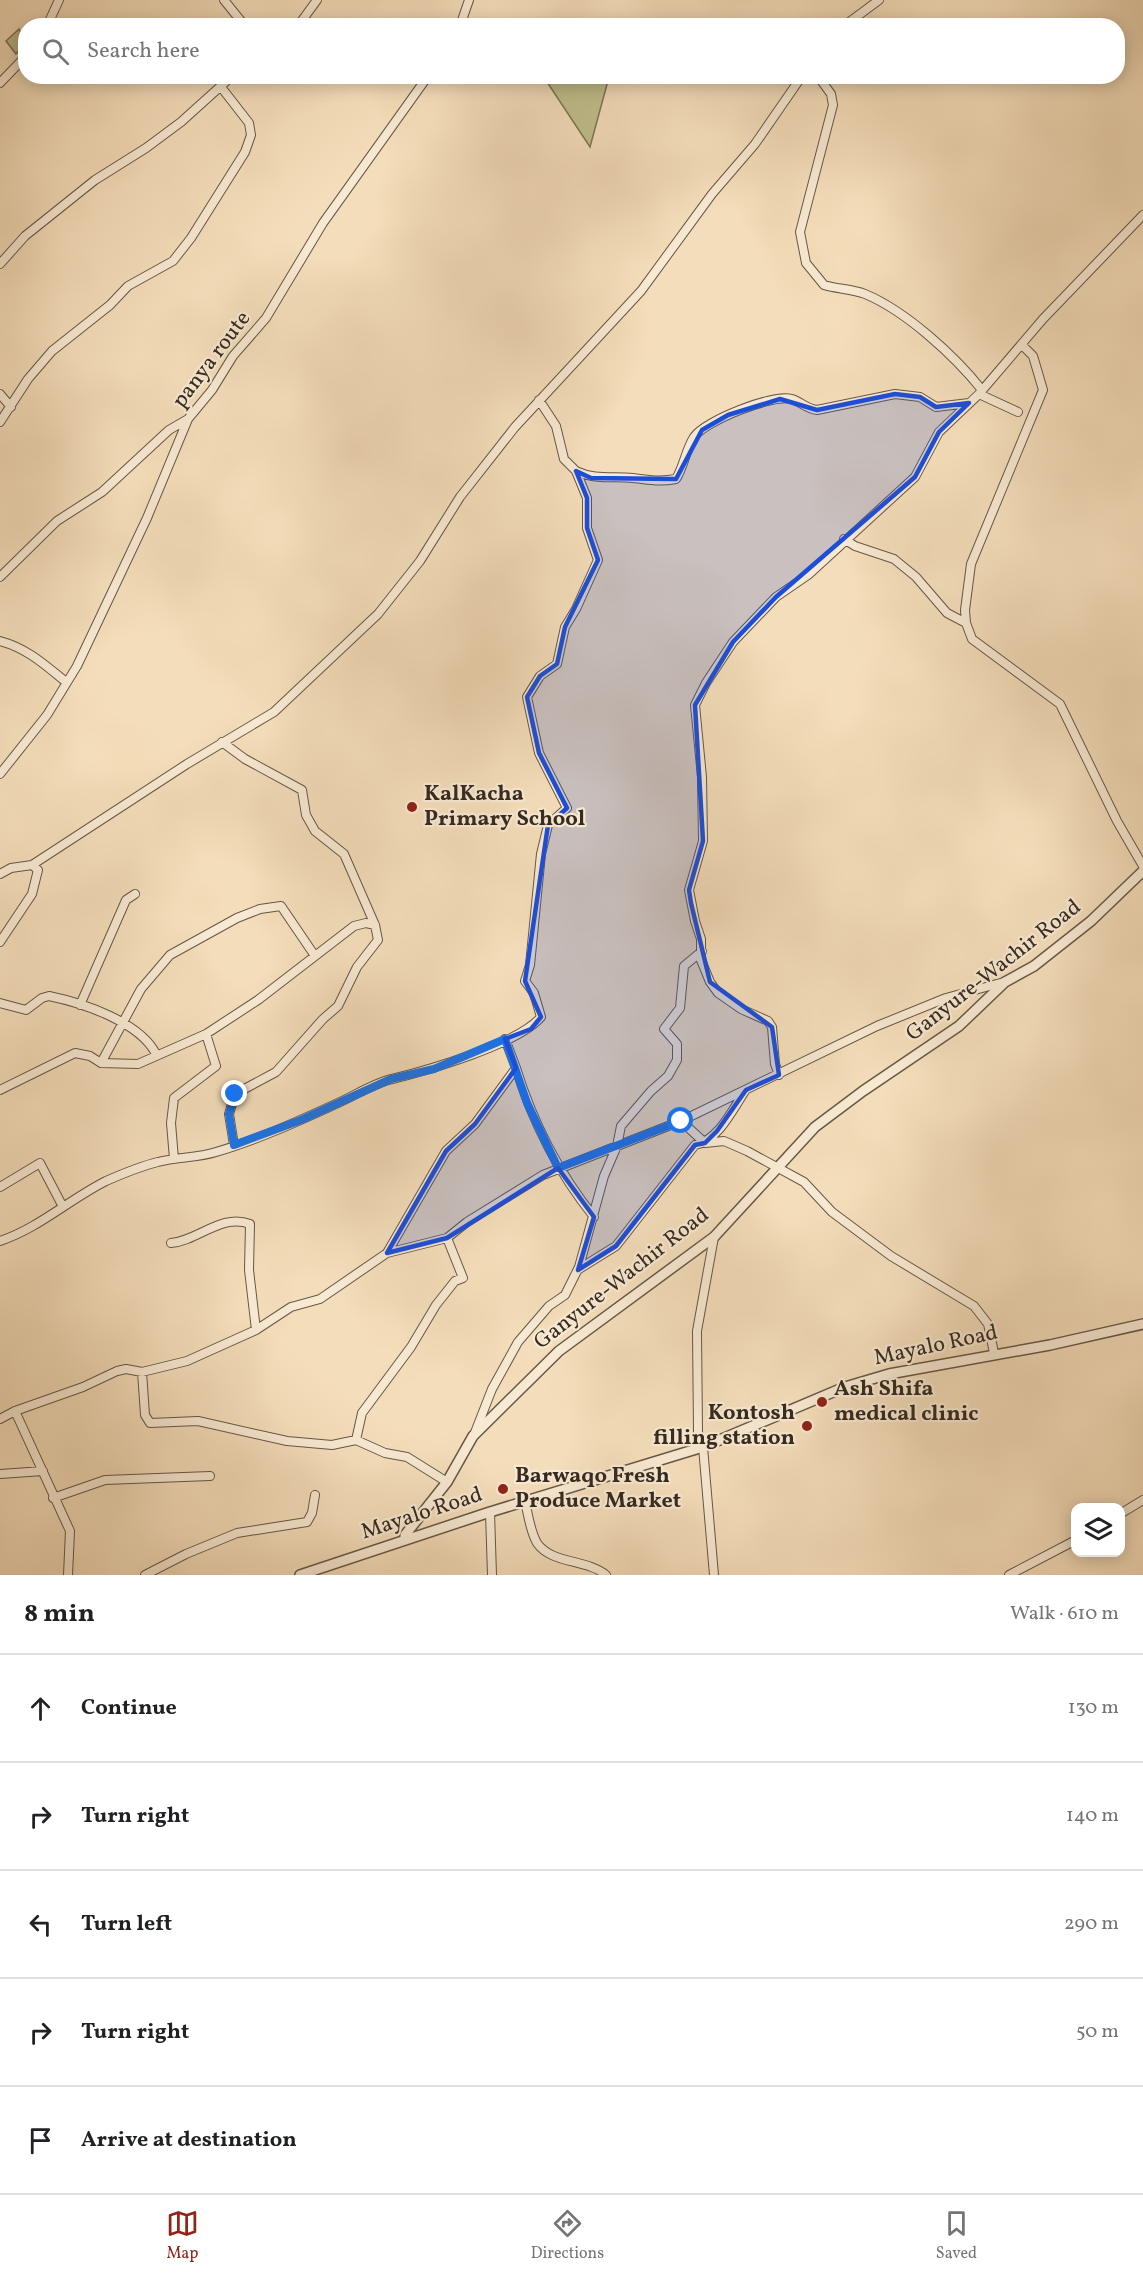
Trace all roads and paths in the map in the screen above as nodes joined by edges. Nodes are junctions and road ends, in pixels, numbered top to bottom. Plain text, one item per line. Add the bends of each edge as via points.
1 (59, 0) edge
2 (224, 0) edge
3 (317, 0) edge
4 (469, 0) edge
5 (879, 0) edge
6 (51, 18) edge
7 (239, 18) edge
8 (304, 18) edge
9 (463, 18) edge
10 (855, 18) edge
11 (18, 65) edge
12 (13, 70) junction
13 (0, 75) edge
14 (0, 83) edge
15 (224, 84) edge
16 (422, 84) edge
17 (796, 84) edge
18 (824, 84) edge
19 (221, 87) junction
20 (1143, 215) edge
21 (0, 264) edge
22 (1022, 345) junction
23 (981, 392) junction
24 (0, 394) edge
25 (539, 400) junction
26 (969, 404) junction
27 (11, 407) junction
28 (1018, 412) dead end
29 (188, 419) junction
30 (0, 422) edge
31 (576, 471) junction
32 (844, 539) junction
33 (0, 577) edge
34 (966, 623) junction
35 (0, 641) edge
36 (66, 682) junction
37 (222, 742) junction
38 (0, 774) edge
39 (32, 865) junction
40 (1143, 866) edge
41 (1143, 871) edge
42 (0, 874) edge
43 (135, 894) dead end
44 (375, 925) junction
45 (0, 942) edge
46 (702, 951) junction
47 (315, 956) junction
48 (1005, 982) junction
49 (0, 1003) edge
50 (80, 1005) junction
51 (124, 1023) junction
52 (206, 1034) junction
53 (505, 1039) junction
54 (156, 1054) junction
55 (101, 1063) junction
56 (516, 1068) junction
57 (779, 1075) junction
58 (0, 1090) edge
59 (746, 1090) junction
60 (681, 1121) junction
61 (705, 1143) junction
62 (234, 1145) junction
63 (617, 1146) junction
64 (174, 1159) junction
65 (558, 1168) junction
66 (777, 1168) junction
67 (0, 1187) edge
68 (63, 1205) junction
69 (594, 1217) junction
70 (714, 1237) junction
71 (447, 1238) junction
72 (0, 1241) edge
73 (171, 1243) dead end
74 (387, 1253) junction
75 (578, 1270) junction
76 (1143, 1324) edge
77 (256, 1330) junction
78 (994, 1353) junction
79 (142, 1372) junction
80 (15, 1411) junction
81 (0, 1419) edge
82 (473, 1436) junction
83 (356, 1440) junction
84 (704, 1447) junction
85 (43, 1471) junction
86 (0, 1474) edge
87 (210, 1476) dead end
88 (447, 1482) junction
89 (315, 1495) dead end
90 (53, 1498) junction
91 (1143, 1500) edge
92 (525, 1501) junction
93 (1125, 1511) edge
94 (490, 1512) junction
95 (405, 1540) junction
96 (1071, 1543) edge
97 (68, 1575) edge
98 (145, 1575) edge
99 (300, 1575) edge
100 (492, 1575) edge
101 (606, 1575) edge
102 (714, 1575) edge
103 (1009, 1575) edge

1 - 6 street
2 - 7 street
3 - 8 street
4 - 9 street
5 - 10 street
11 - 12 street
12 - 13 street
12 - 14 street
15 - 19 street
16 - 29 street, panya route via 323,223 266,318
17 - 25 street via 641,291
18 - 23 street via 833,105 800,232 806,263 824,285 864,293 899,313 936,343
19 - 21 street via 146,148 95,180 52,214
19 - 27 street via 249,123 250,135 245,152 191,238 173,261 128,286 52,351
20 - 22 street
22 - 23 street
22 - 34 street via 1033,356 1043,390 970,564
23 - 26 street
23 - 28 street
24 - 27 street
25 - 31 street via 556,426 564,459
25 - 37 street via 460,497 420,561 378,614 274,712
26 - 31 street via 936,407 920,397 895,394 817,410 794,399 780,399 735,412 702,430 694,437 676,479 591,478
26 - 32 street via 939,432 915,477
27 - 30 street
29 - 33 street via 168,430 102,492 57,521
29 - 36 street, panya route via 96,628
31 - 53 street via 587,498 586,528 598,560 565,627 557,664 540,676 527,697 539,753 567,808 548,825 525,981 534,993 542,1017 531,1029
32 - 34 street via 894,559 916,577 947,613
32 - 46 street via 808,574 776,597 733,642 695,705 703,841 689,890
34 - 40 street via 972,639 1060,704
35 - 36 street via 22,649
36 - 38 street, panya route via 47,714
37 - 39 street
37 - 44 street via 245,759 302,789 306,815 315,831 344,854
39 - 42 street
39 - 45 street via 38,870 32,894
41 - 48 street, Ganyure-Wachir Road via 1091,921 1034,966
43 - 50 street via 126,900
44 - 47 street via 366,922 354,926
44 - 62 street via 377,944 357,968 338,1006 276,1072 235,1094 229,1114
46 - 57 street via 701,960 718,993 772,1027
46 - 63 street via 684,966 680,1008 664,1029 677,1044 678,1060 621,1126
47 - 51 street via 285,909 260,909 170,955 141,989
47 - 52 street via 228,1022
48 - 57 street via 946,998 877,1026
48 - 66 street, Ganyure-Wachir Road via 959,1026 815,1127
49 - 50 street via 26,1010 49,996
50 - 51 street
51 - 54 street via 149,1042
51 - 55 street
52 - 54 street
52 - 64 street via 216,1066 174,1098
53 - 56 street
53 - 62 street via 434,1069 391,1079
54 - 55 street via 138,1064
55 - 58 street via 75,1053
56 - 65 street via 527,1103
56 - 74 street via 475,1124 446,1151
57 - 59 street
59 - 60 street
59 - 61 street
60 - 61 street
60 - 63 street
61 - 66 street via 724,1141
61 - 75 street via 695,1145 616,1246
62 - 64 street via 215,1153
63 - 65 street
63 - 69 street via 604,1176
64 - 68 street via 107,1180
65 - 69 street
65 - 71 street
66 - 70 street, Ganyure-Wachir Road
66 - 78 street via 804,1182 832,1212 891,1256 974,1306 988,1324
67 - 68 street via 40,1163
68 - 72 street via 32,1228
69 - 75 street
70 - 82 street, Ganyure-Wachir Road via 559,1352
70 - 84 street via 697,1331 698,1432
71 - 74 street
71 - 83 street via 463,1278 455,1281 436,1305 411,1347 362,1413
73 - 77 street via 192,1238 216,1225 250,1224 249,1270
74 - 77 street via 320,1299 291,1307
75 - 82 street via 566,1295 549,1306 519,1342 492,1389
76 - 78 street, Mayalo Road
77 - 79 street via 187,1361
78 - 84 street, Mayalo Road via 845,1387
79 - 80 street via 117,1371
79 - 83 street via 145,1415 150,1423 198,1421 287,1441 332,1445
80 - 81 street
80 - 85 street
82 - 88 street, Ganyure-Wachir Road
83 - 88 street via 407,1457
84 - 92 street, Mayalo Road
84 - 102 street
85 - 86 street
85 - 90 street
87 - 90 street via 105,1480
88 - 95 street, Ganyure-Wachir Road
89 - 98 street via 307,1522 237,1533
90 - 97 street via 70,1531
91 - 93 street
92 - 94 street, Mayalo Road
92 - 101 street via 537,1542 545,1551
94 - 95 street, Mayalo Road
94 - 100 street
95 - 99 street, Mayalo Road
96 - 103 street

